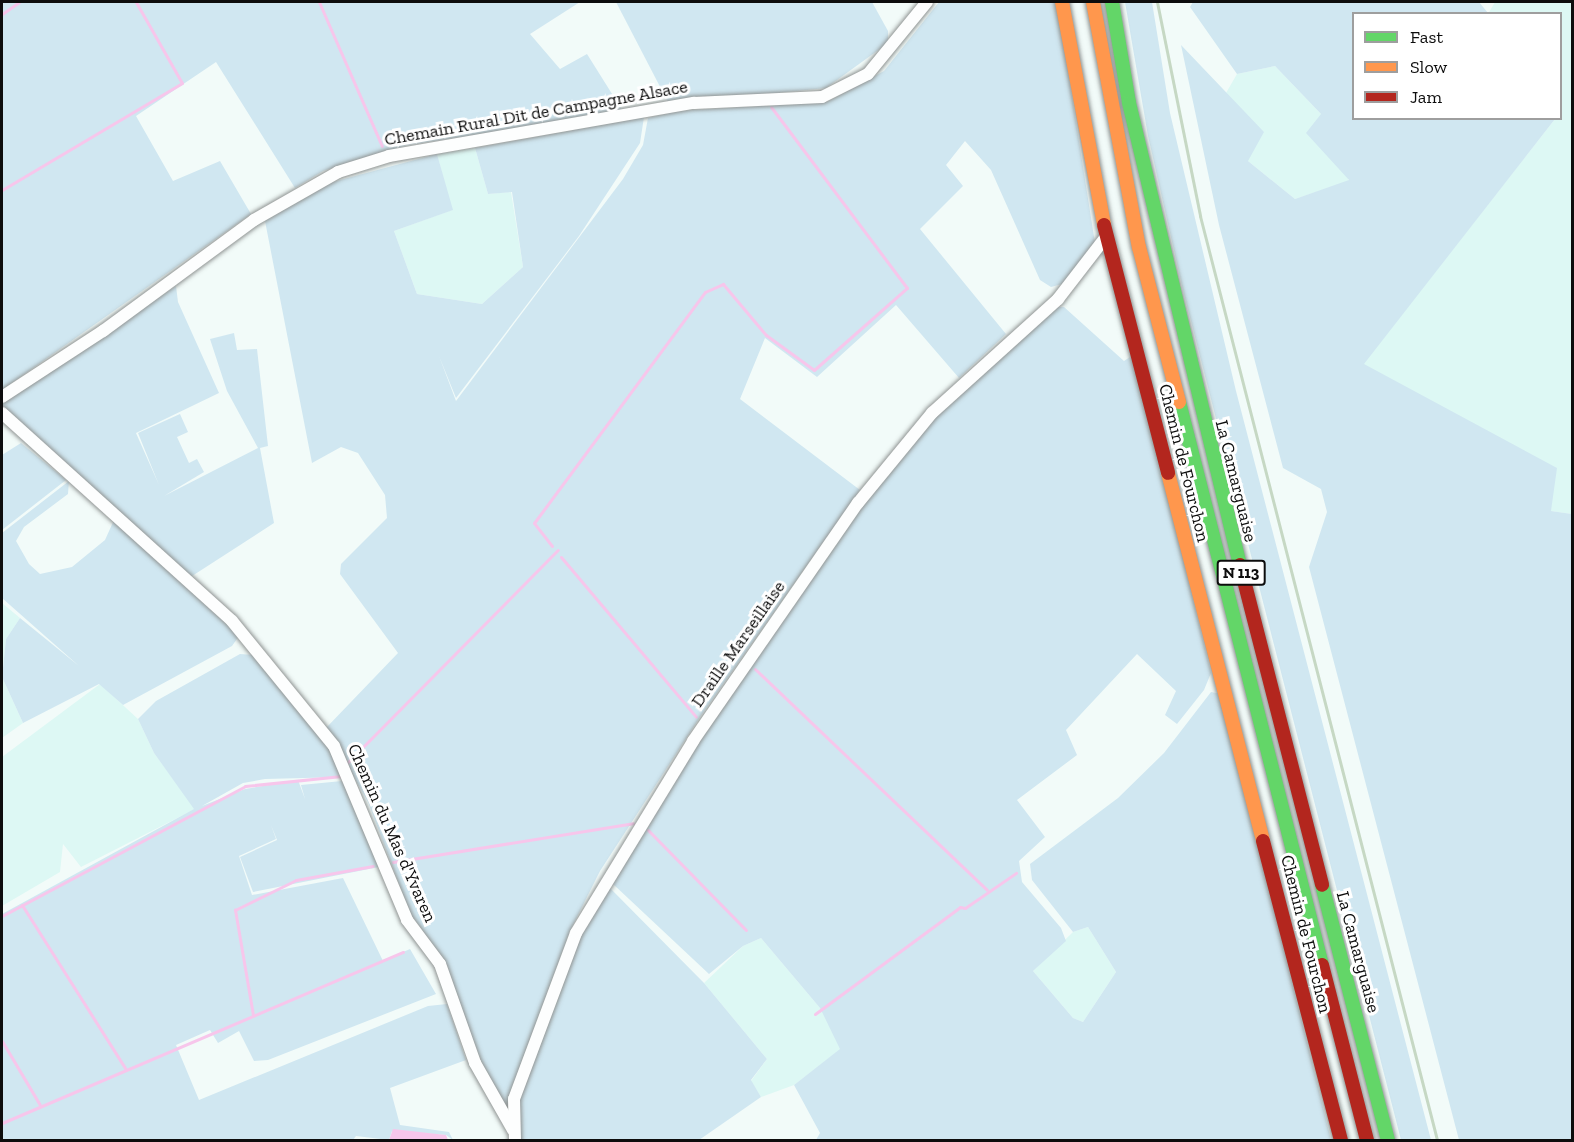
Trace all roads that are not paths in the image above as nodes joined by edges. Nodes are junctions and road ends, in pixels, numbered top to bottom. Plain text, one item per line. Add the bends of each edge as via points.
1 (927, 2) edge
2 (1062, 2) edge
3 (1093, 2) edge
4 (1112, 2) edge
5 (1106, 237) junction
6 (2, 397) edge
7 (2, 413) edge
8 (514, 1135) edge
9 (1341, 1140) edge
10 (1367, 1140) edge
11 (1388, 1140) edge

1 - 6 street, Chemain Rural Dit de Campagne Alsace via 868,74 822,97 694,103 435,147 338,172 254,220 103,332
2 - 5 main road, Chemin de Fourchon
3 - 10 main road, La Camarguaise / N 113 via 1139,247
4 - 11 main road, La Camarguaise / N 113 via 1129,103 1175,311
5 - 8 street, Draille Marseillaise via 1058,299 932,413 865,494 693,741 576,933 514,1099
5 - 9 main road, Chemin de Fourchon
7 - 8 street, Chemin du Mas d'Yvaren via 232,621 334,746 407,920 440,964 475,1063

